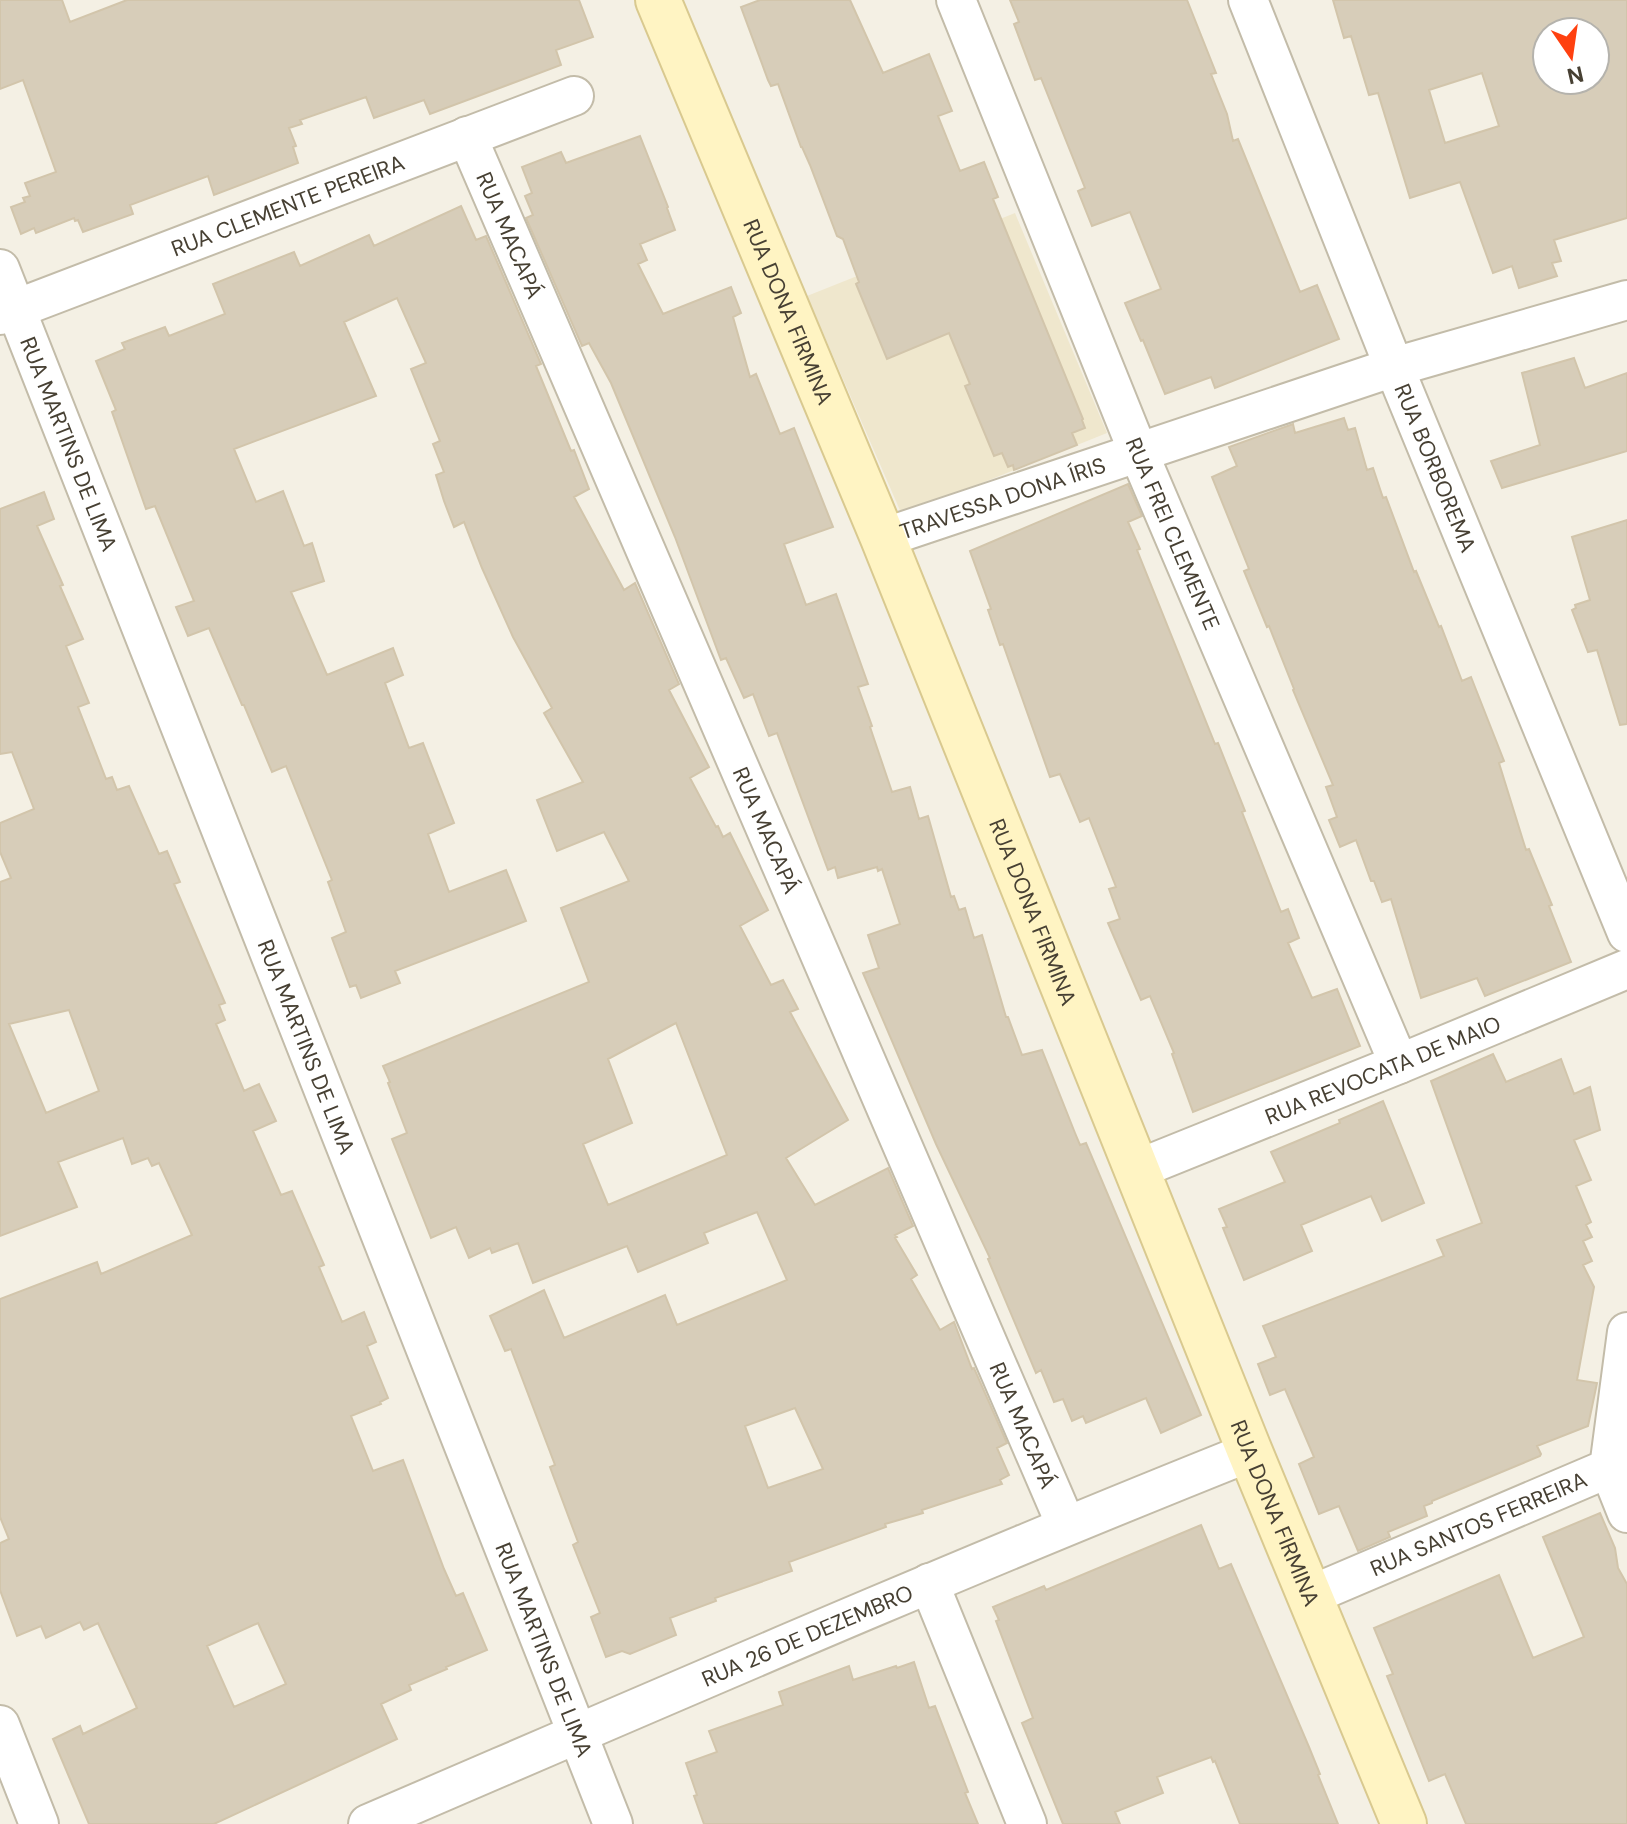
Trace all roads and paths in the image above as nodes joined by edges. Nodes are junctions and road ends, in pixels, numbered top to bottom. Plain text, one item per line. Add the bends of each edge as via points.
1 (658, 0) edge
2 (956, 0) edge
3 (1248, 0) edge
4 (574, 96) dead end
5 (467, 136) junction
6 (0, 269) edge
7 (1627, 300) edge
8 (8, 312) edge
9 (1394, 367) junction
10 (1139, 454) junction
11 (883, 538) junction
12 (1627, 933) edge
13 (1627, 969) edge
14 (1399, 1064) junction
15 (1138, 1169) junction
16 (1627, 1332) edge
17 (1250, 1452) junction
18 (1609, 1468) junction
19 (1627, 1513) edge
20 (1066, 1525) junction
21 (929, 1583) junction
22 (1311, 1595) junction
23 (0, 1725) edge
24 (578, 1734) junction
25 (39, 1824) edge
26 (368, 1824) edge
27 (613, 1824) edge
28 (1027, 1824) edge
29 (1404, 1824) edge

1 - 11 street, RUA DONA FIRMINA
2 - 10 street, RUA FREI CLEMENTE
3 - 9 street, RUA BORBOREMA
4 - 5 street, RUA CLEMENTE PEREIRA
5 - 8 street, RUA CLEMENTE PEREIRA
5 - 20 street, RUA MACAPÁ
6 - 8 street, RUA MARTINS DE LIMA
7 - 9 street, TRAVESSA DONA ÍRIS
8 - 24 street, RUA MARTINS DE LIMA
9 - 10 street, TRAVESSA DONA ÍRIS
9 - 12 street, RUA BORBOREMA
10 - 11 street, TRAVESSA DONA ÍRIS
10 - 14 street, RUA FREI CLEMENTE
11 - 15 street, RUA DONA FIRMINA
13 - 14 street, RUA REVOCATA DE MAIO
14 - 15 street, RUA REVOCATA DE MAIO
15 - 17 street, RUA DONA FIRMINA
16 - 18 street, RUA SANTOS FERREIRA
17 - 20 street, RUA 26 DE DEZEMBRO
17 - 22 street, RUA DONA FIRMINA
18 - 19 street
18 - 22 street, RUA SANTOS FERREIRA
20 - 21 street, RUA 26 DE DEZEMBRO
21 - 24 street, RUA 26 DE DEZEMBRO
21 - 28 street
22 - 29 street, RUA DONA FIRMINA
23 - 25 street
24 - 26 street, RUA 26 DE DEZEMBRO
24 - 27 street, RUA MARTINS DE LIMA

